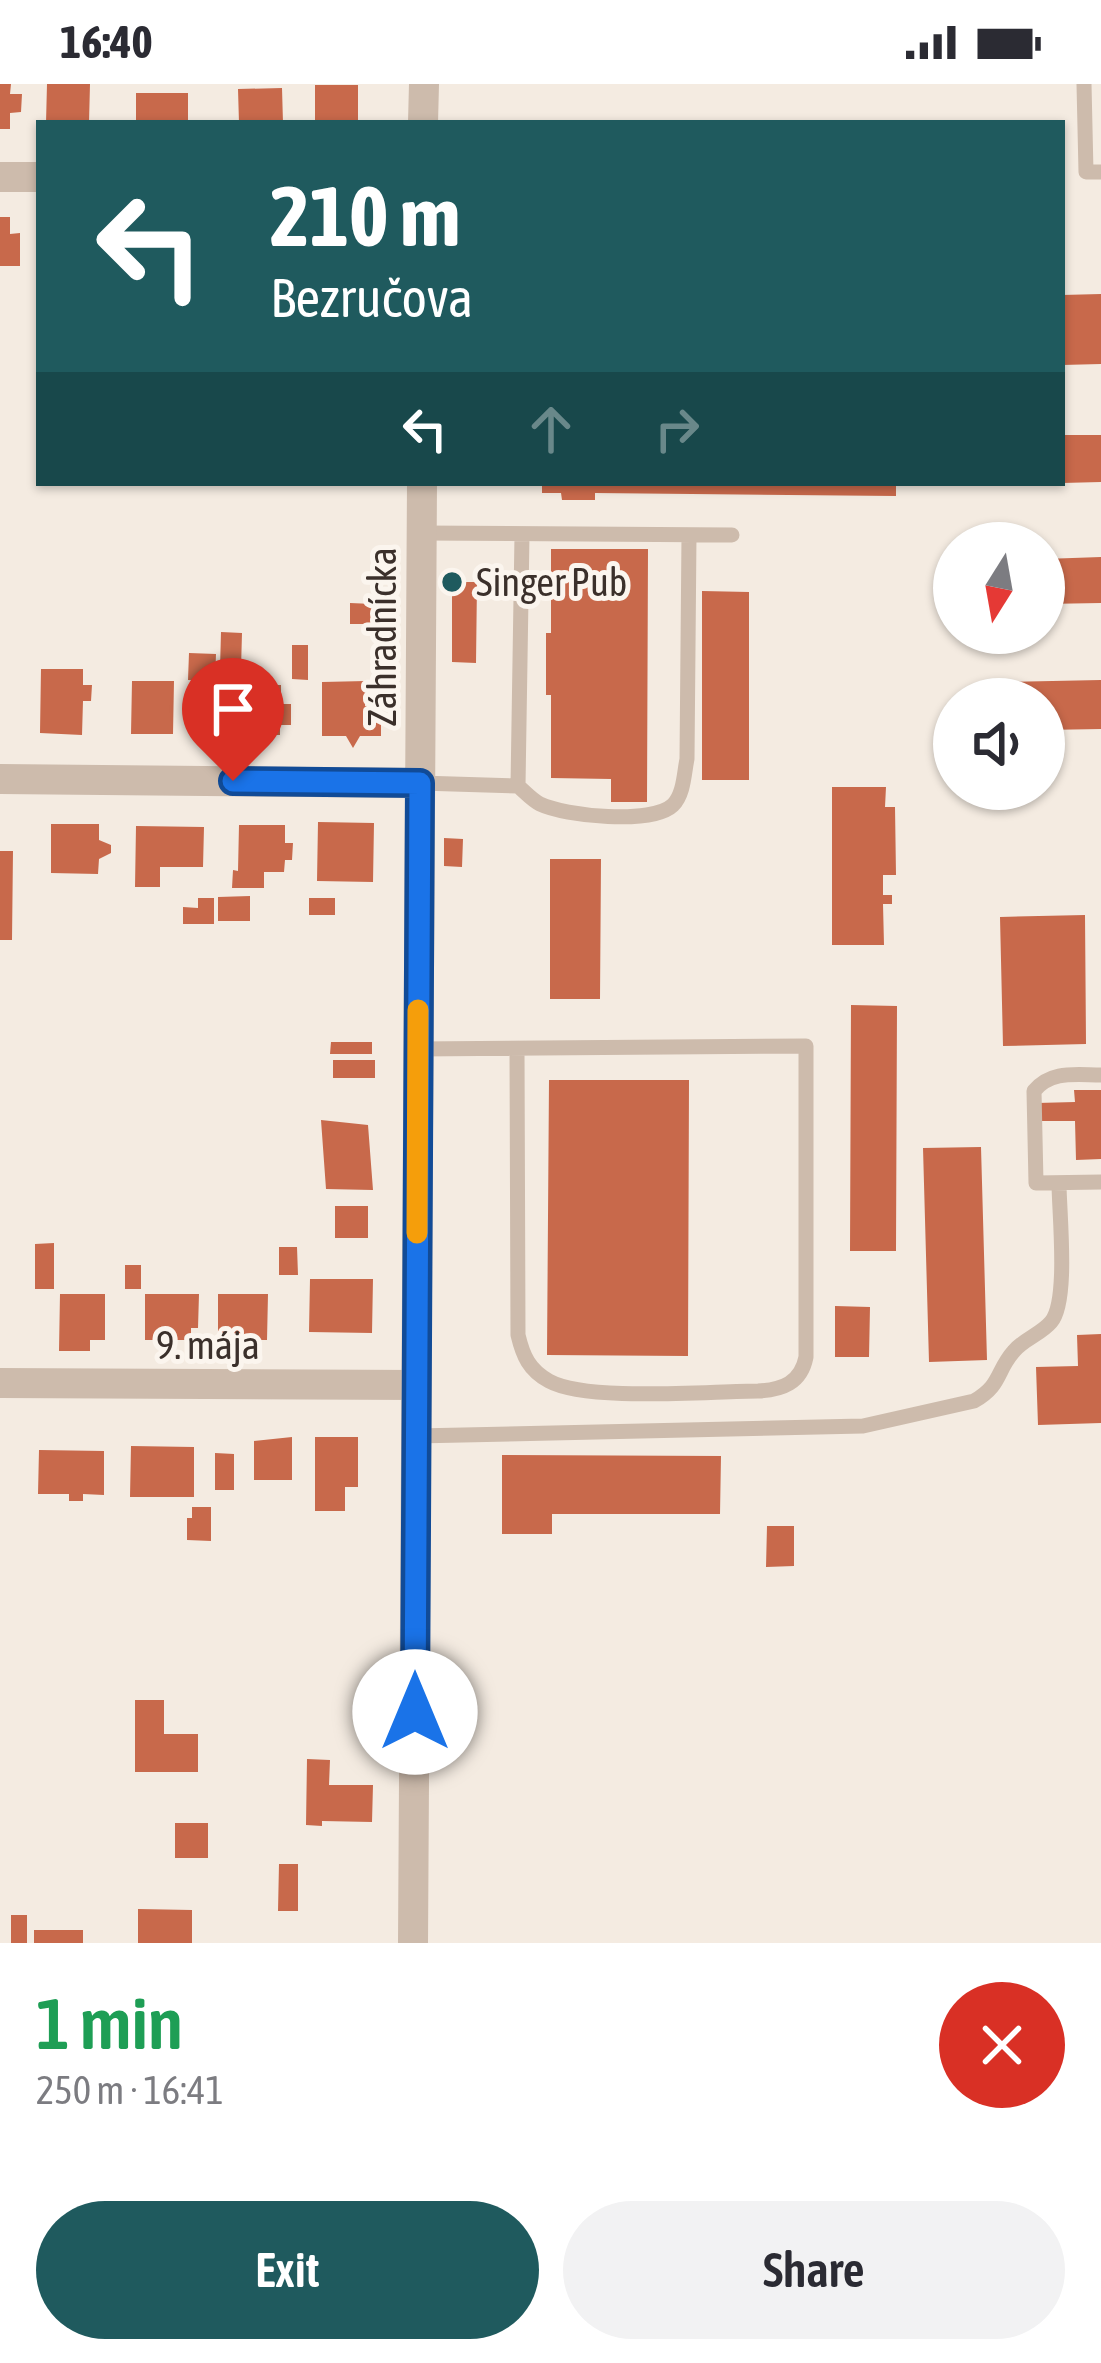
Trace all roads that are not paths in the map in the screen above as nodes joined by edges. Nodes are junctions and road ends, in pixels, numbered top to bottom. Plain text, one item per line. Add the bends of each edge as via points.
1 (424, 84) edge
2 (1084, 84) edge
3 (423, 120) edge
4 (1101, 172) edge
5 (0, 177) edge
6 (36, 177) edge
7 (422, 486) edge
8 (421, 533) junction
9 (522, 535) junction
10 (689, 535) junction
11 (732, 536) dead end
12 (0, 779) edge
13 (420, 783) junction
14 (518, 786) junction
15 (517, 1048) junction
16 (418, 1049) junction
17 (1101, 1075) edge
18 (1101, 1182) edge
19 (1059, 1183) junction
20 (0, 1383) edge
21 (416, 1385) junction
22 (416, 1436) junction
23 (413, 1943) edge

1 - 3 street
2 - 4 lane via 1086,172
5 - 6 street
7 - 8 street, Záhradnícka
8 - 9 lane
8 - 13 street, Záhradnícka
9 - 10 lane
9 - 14 lane
10 - 11 lane
10 - 14 lane via 687,759 674,804 593,815 536,803
12 - 13 street
13 - 14 lane
13 - 16 street, Záhradnícka
15 - 15 lane via 806,1046 806,1357 790,1383 758,1391 580,1391 527,1363 518,1335
15 - 16 lane
16 - 21 street, Záhradnícka
17 - 19 lane via 1060,1075 1034,1091 1036,1183
18 - 19 lane
19 - 22 lane via 1060,1304 974,1401 863,1426
20 - 21 street, 9. mája
21 - 22 street, Záhradnícka
22 - 23 street, Záhradnícka

